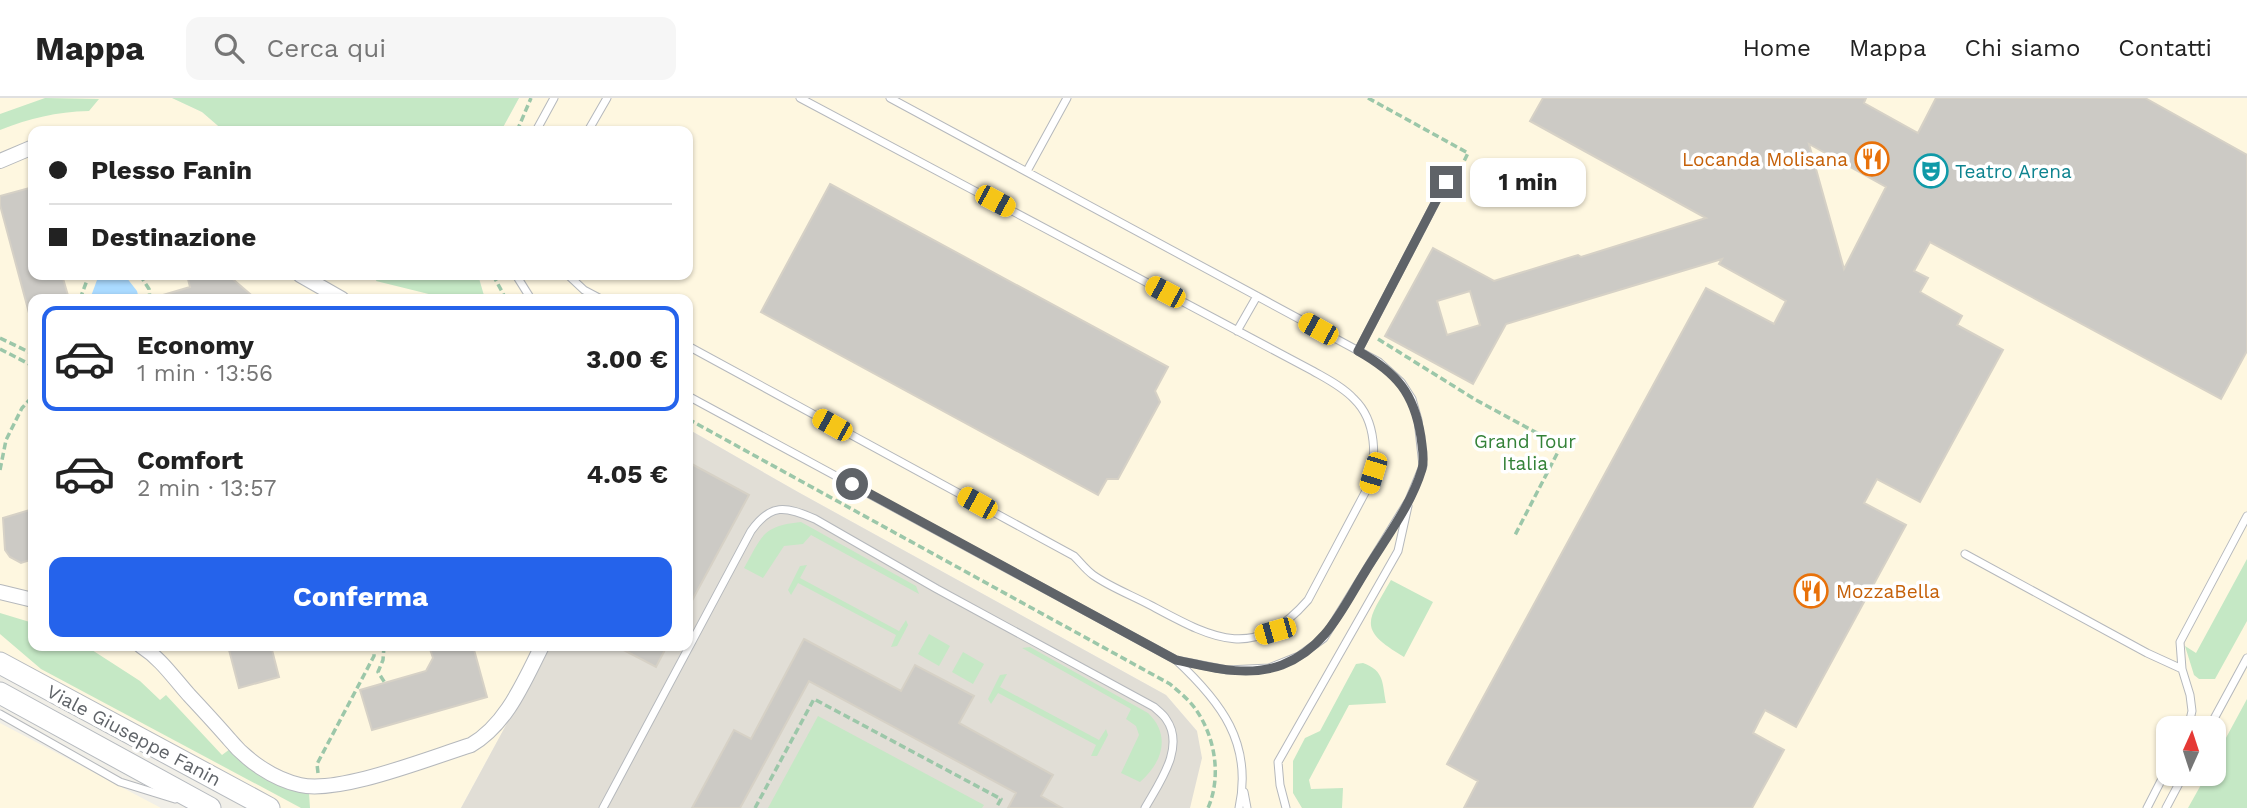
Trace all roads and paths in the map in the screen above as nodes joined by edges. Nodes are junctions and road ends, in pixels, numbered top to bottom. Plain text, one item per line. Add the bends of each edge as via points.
1 (531, 98) edge
2 (554, 98) edge
3 (607, 98) edge
4 (800, 98) edge
5 (890, 98) edge
6 (1067, 98) edge
7 (1368, 98) edge
8 (518, 126) edge
9 (539, 126) edge
10 (591, 126) edge
11 (28, 149) edge
12 (0, 161) edge
13 (1027, 171) junction
14 (1449, 185) joint
15 (309, 280) edge
16 (573, 280) edge
17 (333, 294) edge
18 (592, 294) edge
19 (1257, 296) junction
20 (1237, 331) junction
21 (0, 338) edge
22 (1378, 338) dead end
23 (0, 349) edge
24 (693, 349) edge
25 (1358, 351) junction
26 (28, 352) edge
27 (28, 363) edge
28 (693, 399) edge
29 (28, 401) edge
30 (693, 422) edge
31 (0, 440) edge
32 (6, 440) junction
33 (0, 470) edge
34 (1409, 500) junction
35 (2247, 516) edge
36 (1514, 537) dead end
37 (1965, 554) dead end
38 (0, 592) edge
39 (28, 599) edge
40 (693, 640) edge
41 (147, 651) edge
42 (374, 651) edge
43 (384, 651) edge
44 (539, 651) edge
45 (687, 651) edge
46 (2247, 658) edge
47 (1176, 660) junction
48 (0, 663) edge
49 (2182, 669) junction
50 (385, 683) dead end
51 (0, 694) edge
52 (0, 714) edge
53 (2191, 716) edge
54 (2216, 716) edge
55 (1242, 770) junction
56 (319, 786) junction
57 (2158, 786) edge
58 (2178, 786) edge
59 (209, 807) edge
60 (269, 808) edge
61 (603, 808) edge
62 (755, 808) edge
63 (996, 808) edge
64 (1145, 808) edge
65 (1208, 808) edge
66 (1239, 808) edge
67 (1247, 808) edge
68 (1286, 808) edge
69 (2147, 808) edge
70 (2166, 808) edge

1 - 8 path
2 - 9 lane
3 - 10 lane
4 - 20 lane
5 - 13 lane
6 - 13 lane
7 - 14 path via 1468,153
11 - 12 street
13 - 19 lane
14 - 25 lane
15 - 17 street
16 - 18 lane
19 - 20 lane
19 - 25 lane
20 - 24 lane via 1326,378 1356,400 1371,429 1374,449 1368,487 1308,600 1275,631 1243,639 1211,635 1110,584 1074,556
21 - 26 path
22 - 36 path via 1560,446
23 - 27 path
25 - 34 lane via 1379,362 1412,399 1423,466
28 - 47 lane
29 - 32 path
30 - 65 path via 1170,684 1194,707 1211,738 1216,769
31 - 32 path
32 - 33 path
34 - 47 lane via 1324,638 1311,649 1283,664 1250,671
34 - 68 lane via 1398,551 1278,762
35 - 49 lane via 2180,642
37 - 49 lane
38 - 39 street
40 - 64 lane via 762,514 779,509 797,511 1154,707 1167,719 1172,754
41 - 56 street via 252,761 300,785
42 - 56 path via 317,764
43 - 50 path via 378,672
44 - 56 street via 495,727 471,746 361,779
45 - 61 lane
46 - 54 lane
47 - 55 lane via 1223,710 1237,739
48 - 60 main road, Viale Giuseppe Fanin
49 - 53 lane
51 - 59 main road, Viale Giuseppe Fanin
52 - 59 lane via 120,782
55 - 66 lane
55 - 67 lane
57 - 69 lane
58 - 70 lane
62 - 63 path via 814,699 1001,799

